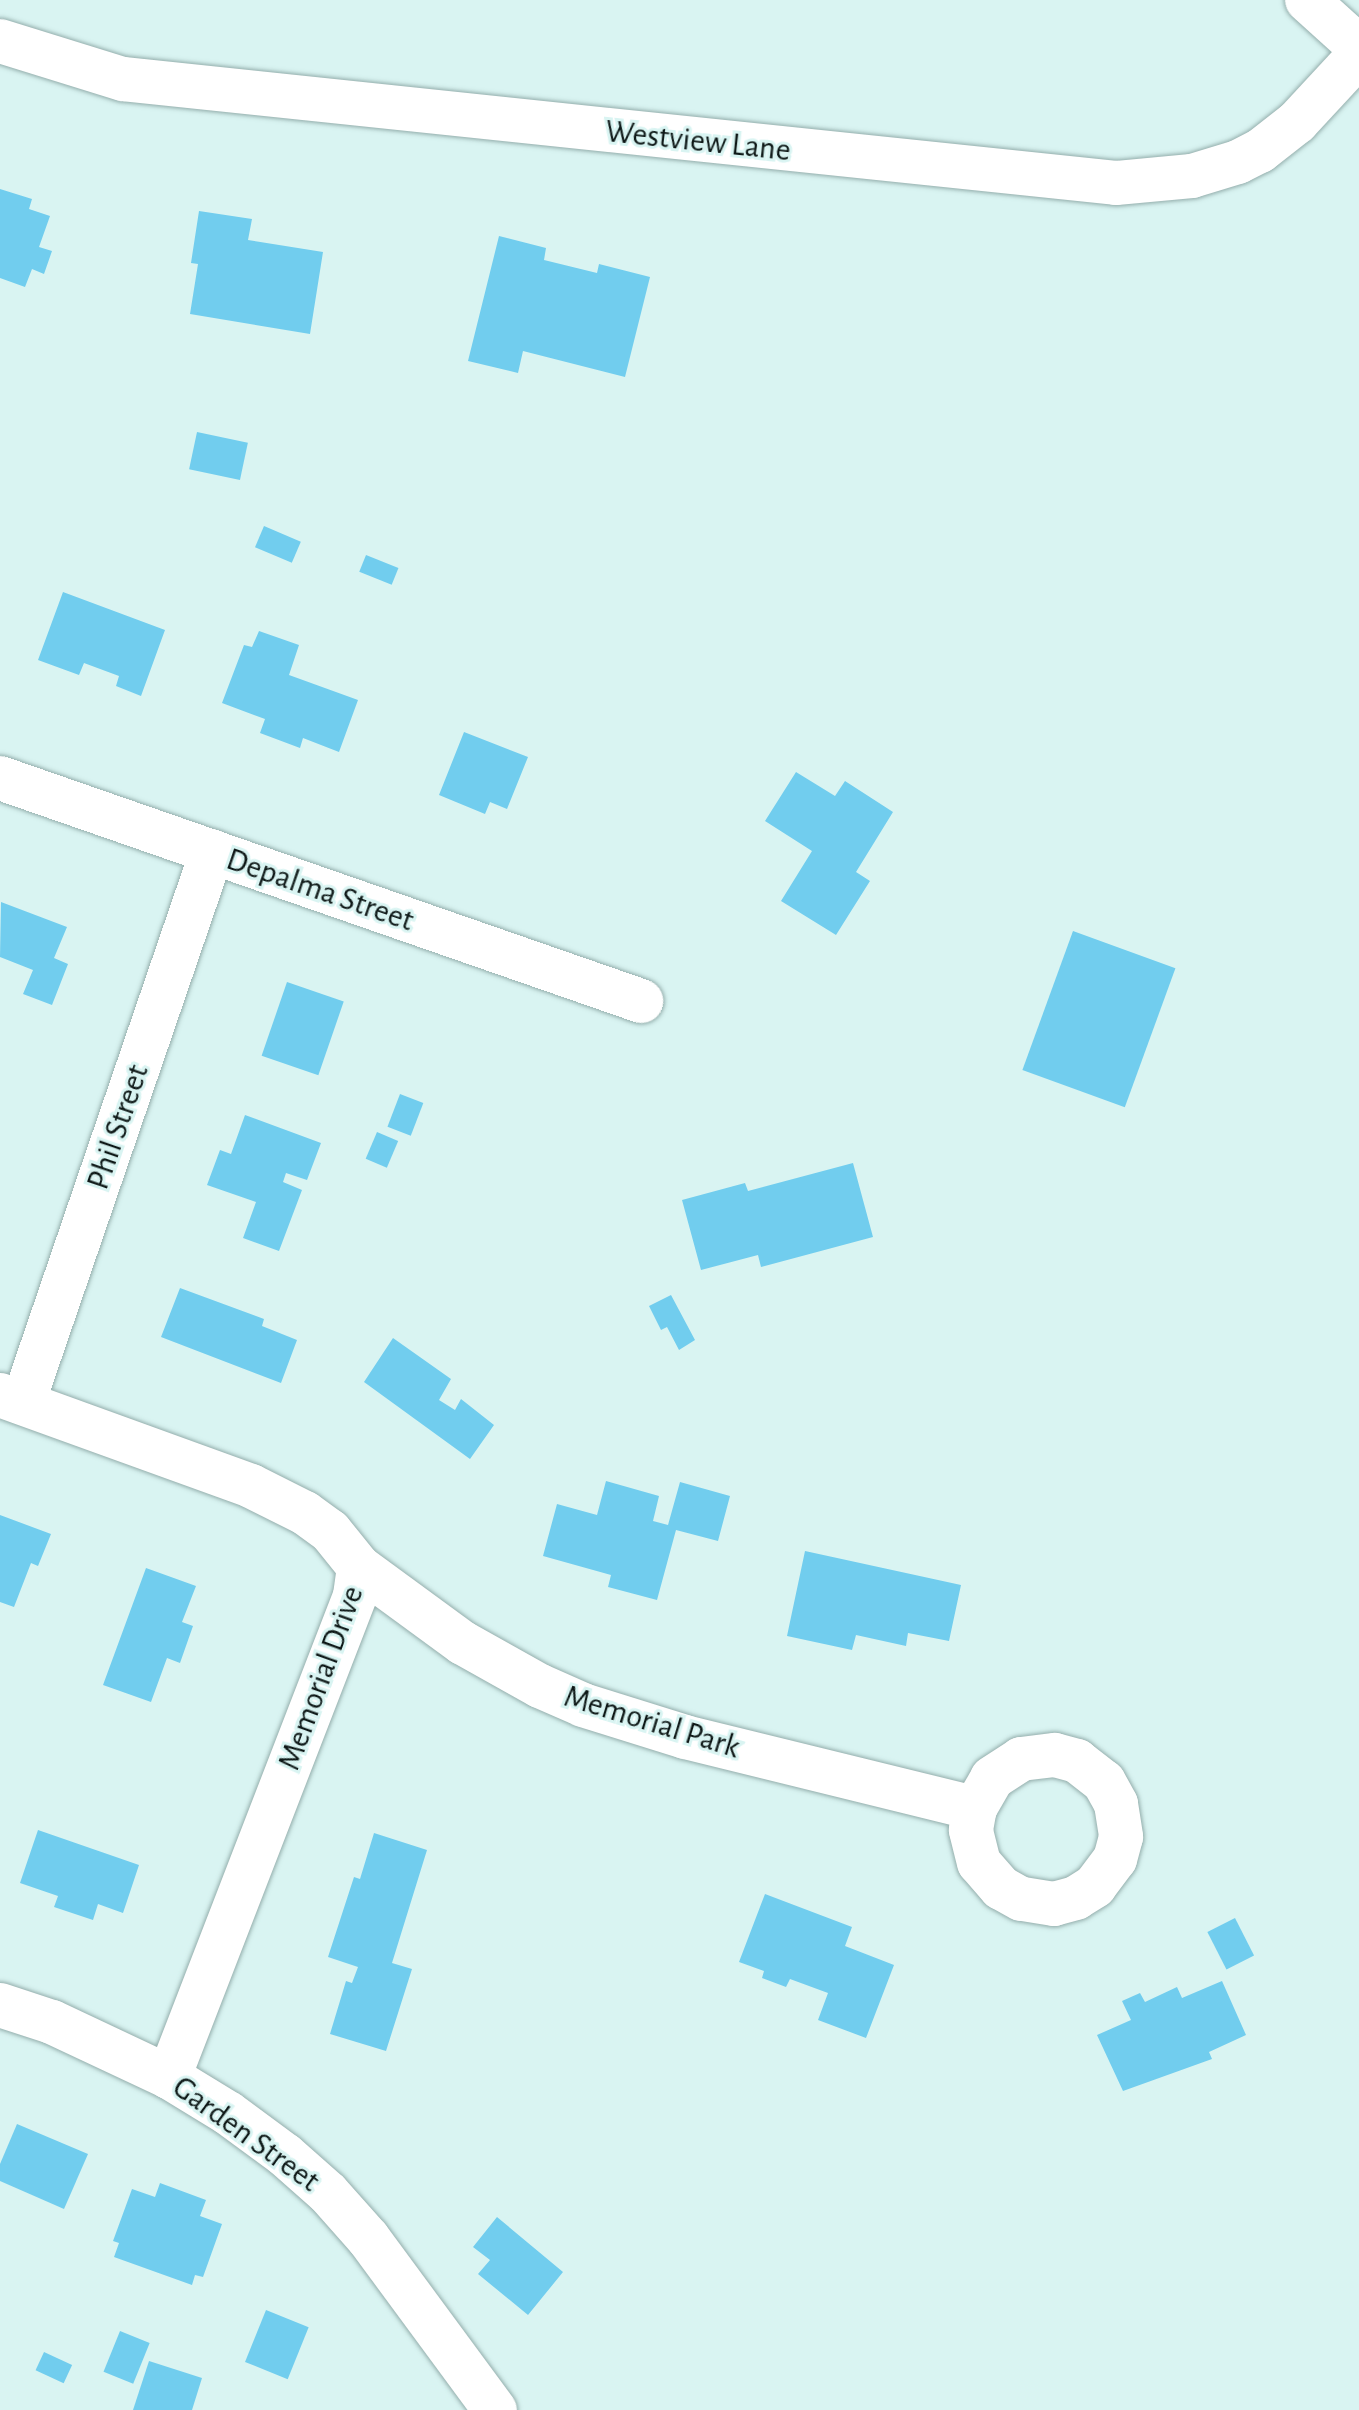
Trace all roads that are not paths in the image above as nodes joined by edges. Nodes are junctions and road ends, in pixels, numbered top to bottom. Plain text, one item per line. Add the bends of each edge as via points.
1 (1307, 0) edge
2 (0, 41) edge
3 (1359, 47) edge
4 (1359, 55) edge
5 (0, 778) edge
6 (212, 852) junction
7 (641, 1001) dead end
8 (12, 1399) edge
9 (359, 1567) junction
10 (975, 1808) dead end
11 (0, 2005) edge
12 (169, 2077) junction
13 (495, 2410) edge

1 - 3 street
2 - 4 street, Westview Lane via 123,79 1116,183 1192,176 1260,151 1297,122
5 - 6 street, Depalma Street
6 - 7 street, Depalma Street
6 - 8 street, Phil Street
8 - 9 street, Memorial Drive via 265,1492 330,1531
9 - 10 street, Memorial Park via 463,1643 583,1705 685,1737
9 - 12 street, Memorial Drive via 355,1596
11 - 12 street, Garden Street via 52,2022
12 - 13 street, Garden Street via 228,2113 328,2193 412,2293

